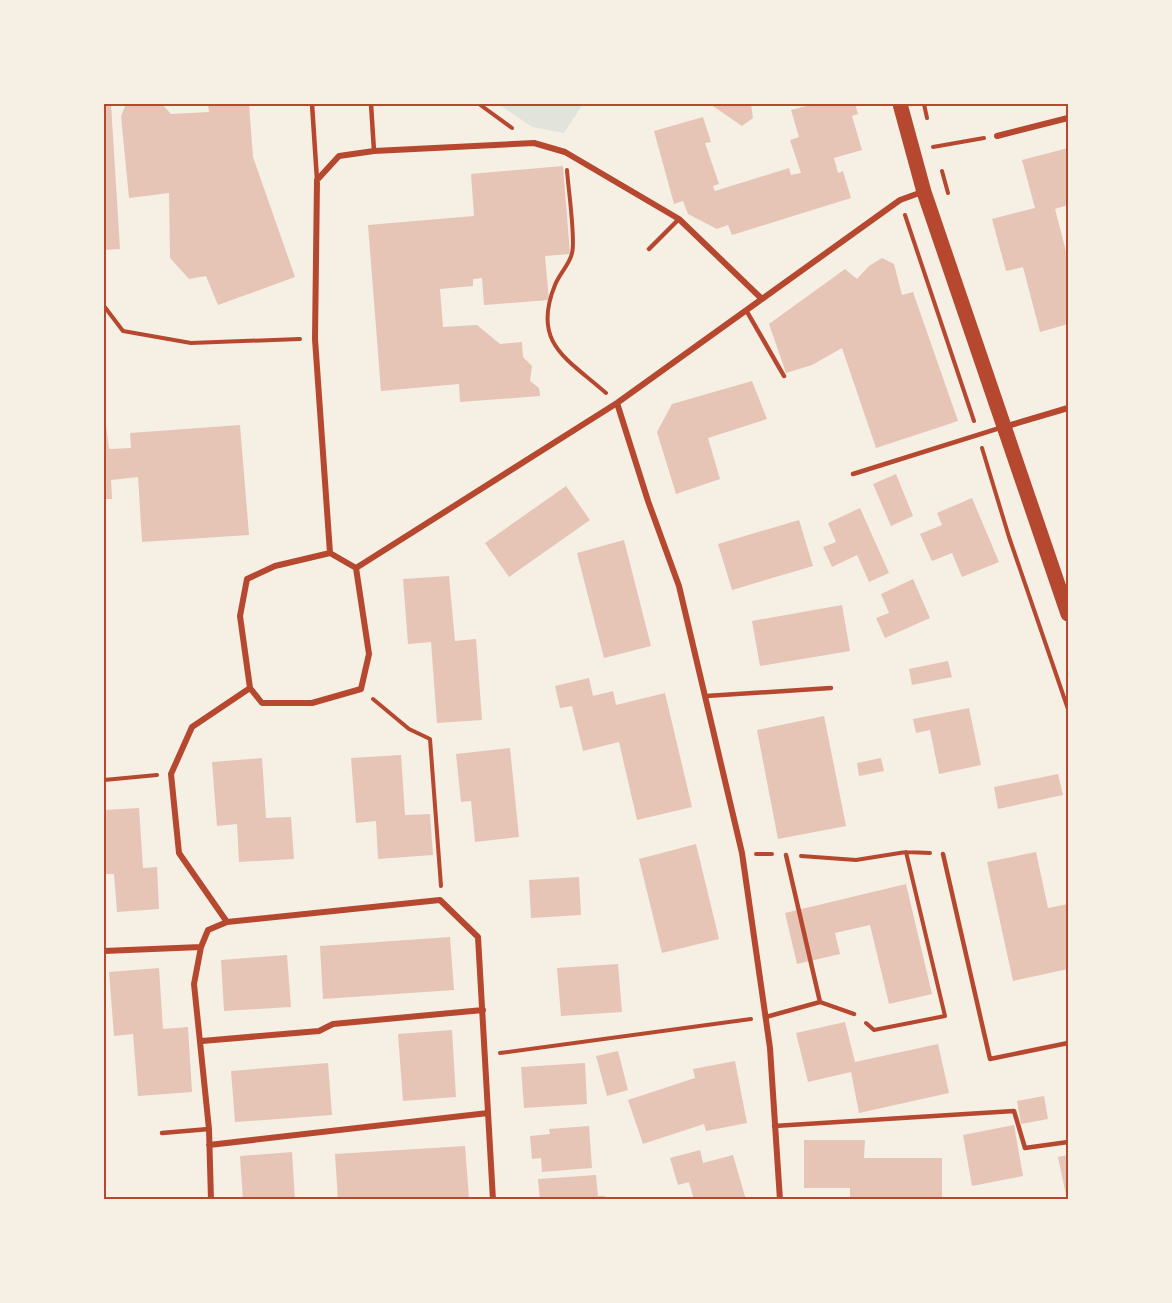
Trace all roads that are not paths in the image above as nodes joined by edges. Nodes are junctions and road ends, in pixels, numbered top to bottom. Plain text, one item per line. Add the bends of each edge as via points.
1 (312, 104) edge
2 (371, 104) edge
3 (900, 104) edge
4 (1068, 118) edge
5 (997, 136) road end
6 (374, 151) junction
7 (317, 180) junction
8 (924, 192) junction
9 (679, 219) junction
10 (649, 249) dead end
11 (762, 299) junction
12 (746, 310) junction
13 (784, 376) dead end
14 (617, 403) junction
15 (1068, 408) edge
16 (1004, 427) junction
17 (854, 474) dead end
18 (330, 554) junction
19 (356, 568) junction
20 (1068, 614) edge
21 (250, 688) junction
22 (831, 688) dead end
23 (706, 696) junction
24 (943, 854) road end
25 (786, 855) road end
26 (227, 922) junction
27 (201, 947) junction
28 (104, 951) edge
29 (820, 1002) junction
30 (483, 1010) junction
31 (854, 1014) road end
32 (766, 1017) junction
33 (202, 1041) junction
34 (1068, 1043) edge
35 (488, 1113) junction
36 (774, 1126) junction
37 (209, 1129) junction
38 (162, 1133) dead end
39 (1068, 1142) edge
40 (209, 1145) junction
41 (211, 1200) edge
42 (493, 1200) edge
43 (780, 1200) edge

1 - 7 lane
2 - 6 lane
3 - 8 main road
4 - 5 street
6 - 7 street via 339,156
6 - 9 street via 534,143 566,152
7 - 18 street via 315,339
8 - 11 street via 900,200
8 - 16 main road
9 - 10 lane
9 - 11 street
11 - 12 street
12 - 13 lane
12 - 14 street
14 - 19 street
14 - 23 street via 679,586
15 - 16 street
16 - 17 lane
16 - 20 main road
18 - 19 street
18 - 21 street via 275,566 247,579 240,616
19 - 21 street via 369,654 361,689 312,703 262,703
21 - 26 street via 192,726 171,774 179,853
22 - 23 lane
23 - 32 street via 742,853
24 - 34 lane via 990,1059
25 - 29 lane
26 - 27 street via 208,930
26 - 30 street via 441,900 478,937
27 - 28 street
27 - 33 street via 194,984
29 - 31 lane
29 - 32 lane
30 - 33 street
30 - 35 street
32 - 36 street
33 - 37 street
35 - 40 street
35 - 42 street
36 - 39 lane via 1014,1111 1025,1148
36 - 43 street
37 - 38 lane
37 - 40 street
40 - 41 street

